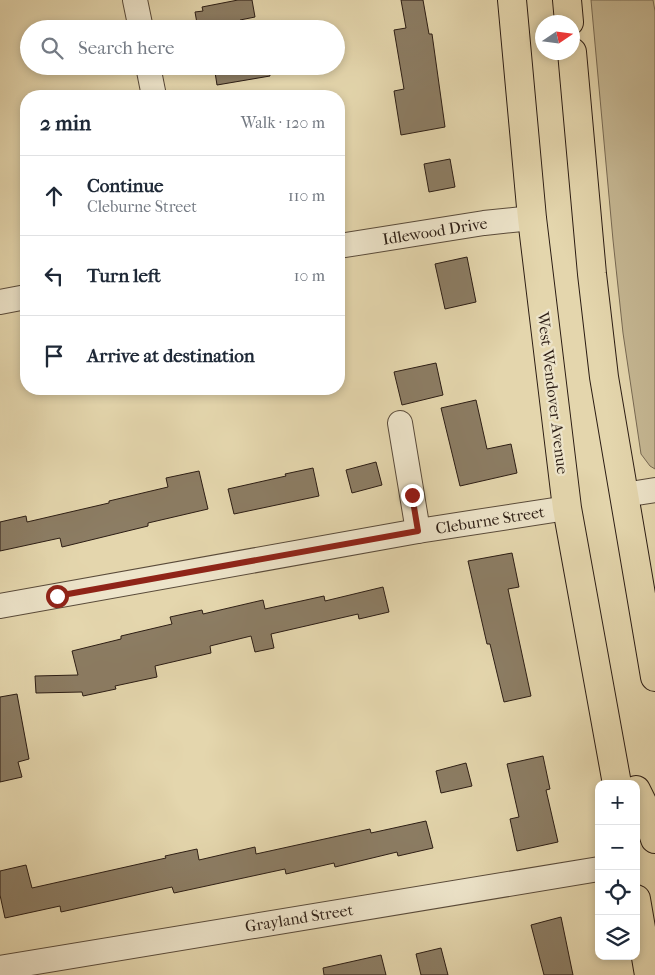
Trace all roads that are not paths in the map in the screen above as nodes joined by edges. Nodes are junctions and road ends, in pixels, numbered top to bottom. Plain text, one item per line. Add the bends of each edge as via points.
1 (135, 0) edge
2 (512, 0) edge
3 (567, 0) edge
4 (568, 15) edge
5 (139, 20) edge
6 (573, 60) edge
7 (150, 75) edge
8 (153, 90) edge
9 (532, 218) junction
10 (345, 245) edge
11 (20, 298) edge
12 (0, 302) edge
13 (400, 423) dead end
14 (655, 490) edge
15 (624, 495) junction
16 (567, 508) junction
17 (418, 531) junction
18 (0, 606) edge
19 (655, 677) edge
20 (607, 728) junction
21 (616, 780) edge
22 (632, 780) edge
23 (640, 798) edge
24 (655, 839) edge
25 (595, 870) edge
26 (639, 915) edge
27 (0, 968) edge
28 (649, 975) edge

1 - 5 street
2 - 9 highway, West Wendover Avenue
3 - 4 highway
6 - 15 highway via 604,377
7 - 8 street
9 - 10 street, Idlewood Drive
9 - 16 highway, West Wendover Avenue
11 - 12 street
13 - 17 street
14 - 15 street
15 - 19 highway
16 - 17 street, Cleburne Street
16 - 20 highway, West Wendover Avenue
17 - 18 street, Cleburne Street
20 - 21 highway, West Wendover Avenue
20 - 22 highway
23 - 24 highway
25 - 27 street, Grayland Street
26 - 28 highway

